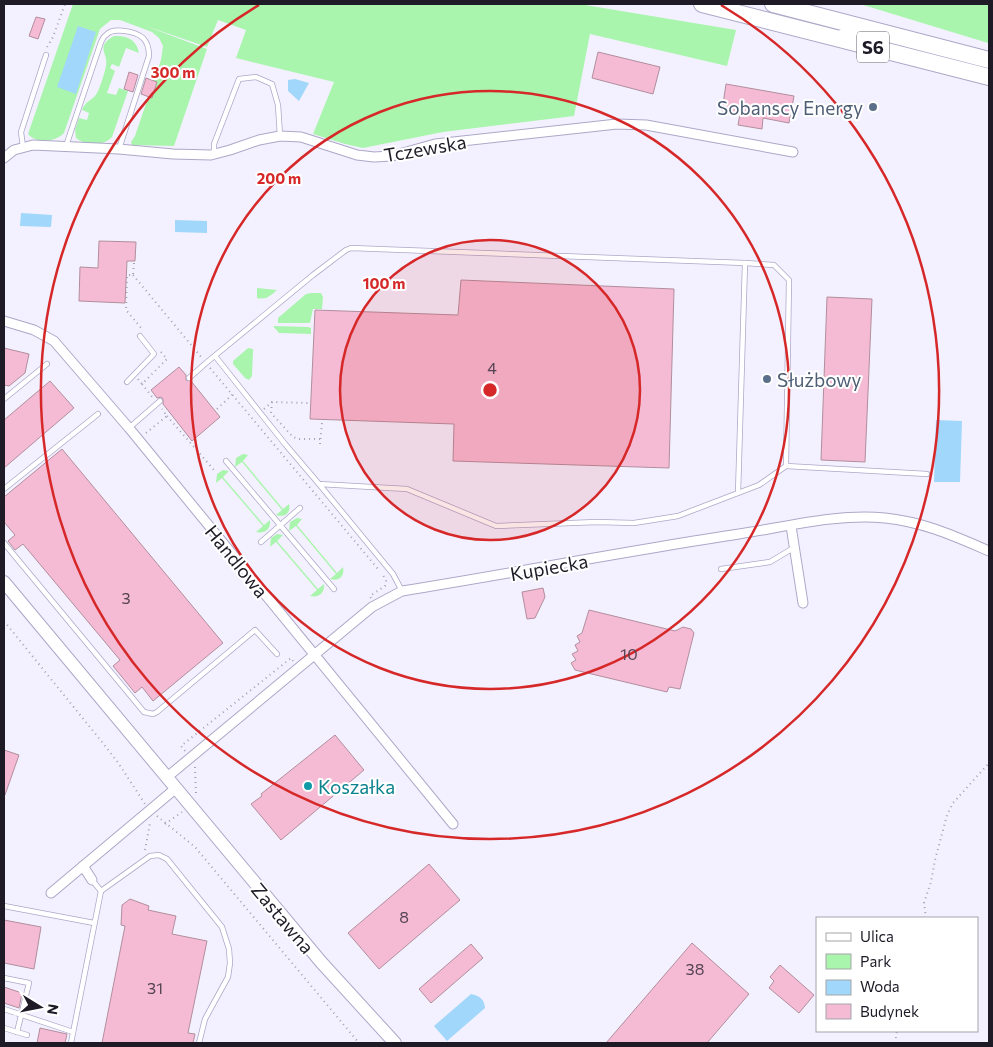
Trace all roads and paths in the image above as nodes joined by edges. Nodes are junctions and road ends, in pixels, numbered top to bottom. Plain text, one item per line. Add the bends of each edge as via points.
1 (65, 4) edge
2 (702, 4) edge
3 (773, 4) edge
4 (762, 11) edge
5 (737, 13) junction
6 (822, 28) dead end
7 (840, 28) dead end
8 (859, 35) junction
9 (868, 37) dead end
10 (888, 40) dead end
11 (896, 47) dead end
12 (46, 54) joint
13 (989, 60) edge
14 (971, 63) junction
15 (989, 76) edge
16 (280, 136) junction
17 (23, 147) junction
18 (66, 147) junction
19 (118, 149) junction
20 (794, 152) dead end
21 (214, 154) junction
22 (4, 158) edge
23 (745, 263) junction
24 (133, 276) dead end
25 (4, 321) edge
26 (140, 336) dead end
27 (215, 356) junction
28 (206, 363) junction
29 (47, 364) dead end
30 (189, 378) dead end
31 (127, 382) dead end
32 (233, 394) junction
33 (4, 399) edge
34 (160, 401) dead end
35 (272, 402) junction
36 (309, 403) dead end
37 (216, 409) dead end
38 (260, 413) junction
39 (98, 414) dead end
40 (167, 416) dead end
41 (322, 423) dead end
42 (129, 428) junction
43 (320, 439) junction
44 (320, 444) dead end
45 (226, 461) dead end
46 (786, 466) junction
47 (214, 470) dead end
48 (927, 474) dead end
49 (319, 484) junction
50 (4, 489) edge
51 (738, 493) junction
52 (300, 508) dead end
53 (280, 526) junction
54 (791, 526) junction
55 (261, 542) dead end
56 (4, 543) edge
57 (795, 547) junction
58 (989, 551) edge
59 (722, 569) dead end
60 (4, 582) edge
61 (334, 589) dead end
62 (402, 591) junction
63 (803, 603) dead end
64 (376, 605) junction
65 (4, 621) edge
66 (277, 654) dead end
67 (314, 654) junction
68 (989, 762) edge
69 (166, 778) junction
70 (175, 789) junction
71 (147, 806) dead end
72 (154, 814) dead end
73 (151, 818) dead end
74 (453, 824) dead end
75 (144, 854) dead end
76 (83, 866) junction
77 (92, 880) joint
78 (101, 891) junction
79 (51, 892) dead end
80 (4, 906) edge
81 (926, 917) edge
82 (94, 923) junction
83 (4, 978) edge
84 (4, 1009) edge
85 (22, 1015) junction
86 (4, 1028) edge
87 (17, 1032) junction
88 (73, 1032) junction
89 (27, 1036) dead end
90 (71, 1043) edge
91 (199, 1043) edge
92 (359, 1043) edge
93 (395, 1043) edge

1 - 12 path
2 - 5 highway
3 - 14 highway, S6
4 - 5 highway
4 - 8 lane
4 - 14 highway, S6
5 - 6 lane
7 - 8 lane
8 - 9 lane
10 - 14 lane
11 - 14 lane
12 - 17 lane via 21,132
13 - 14 highway, S6
14 - 15 highway, S6
16 - 20 street, Tczewska via 301,137 357,155 374,157 392,156 435,144 617,124 646,125
16 - 21 street, Tczewska
16 - 21 lane via 278,105 272,84 256,78 239,79 214,144
17 - 18 street, Tczewska
17 - 22 street, Tczewska
18 - 19 street, Tczewska
18 - 19 lane via 100,45 106,34 121,30 144,39 149,56
19 - 21 street, Tczewska
23 - 27 lane via 351,248
23 - 46 lane via 774,265 789,280
23 - 51 lane
24 - 28 path
25 - 42 street, Handlowa via 34,330 54,341
26 - 31 lane via 154,354
27 - 28 lane
27 - 38 lane
28 - 30 lane
28 - 32 path
29 - 33 lane
32 - 37 path
32 - 64 path via 383,575 385,586 370,596
34 - 42 lane
35 - 36 path
35 - 38 path
35 - 43 path via 272,413 293,437
38 - 49 lane
39 - 50 lane
40 - 47 path
41 - 43 path
42 - 67 street, Handlowa
43 - 44 path
45 - 53 lane
46 - 48 lane
46 - 51 lane via 758,485
49 - 51 lane via 407,489 496,526 634,523 678,516
49 - 62 lane via 393,574
52 - 53 lane
53 - 55 lane
53 - 61 lane
54 - 57 street
54 - 58 street, Kupiecka via 845,518 884,518 938,529
54 - 62 street, Kupiecka
56 - 66 lane via 144,712 157,712 255,630
57 - 59 lane via 770,562
57 - 63 street
60 - 69 main road, Zastawna
62 - 64 street, Kupiecka
64 - 67 street, Kupiecka
65 - 71 path via 102,742
67 - 69 street, Kupiecka
67 - 74 street, Handlowa
68 - 81 path via 947,815 924,903
69 - 70 main road, Zastawna
70 - 76 street
70 - 93 main road, Zastawna via 320,962
72 - 92 path via 195,847
73 - 75 path
76 - 77 street
76 - 79 street
77 - 78 lane
78 - 82 lane
78 - 91 lane via 150,856 159,855 168,859 222,927 229,949 228,978 205,1019
80 - 82 lane
82 - 88 lane
83 - 85 lane via 29,983
84 - 85 lane
85 - 87 lane
85 - 88 lane
86 - 87 lane
87 - 89 lane
88 - 90 lane

